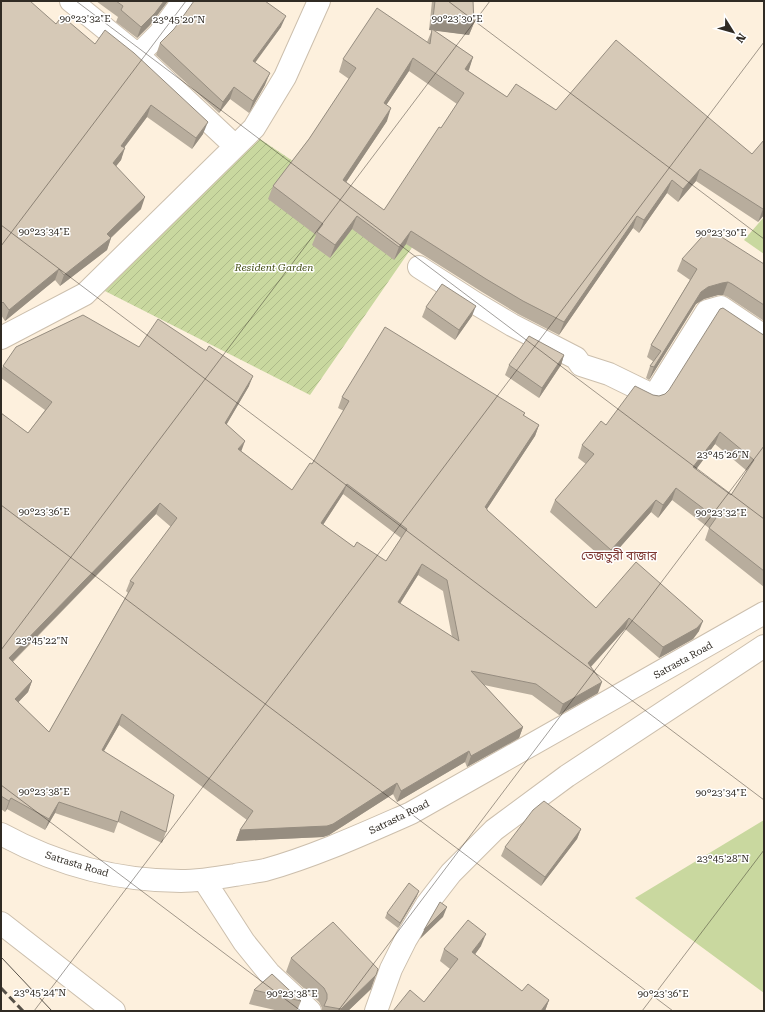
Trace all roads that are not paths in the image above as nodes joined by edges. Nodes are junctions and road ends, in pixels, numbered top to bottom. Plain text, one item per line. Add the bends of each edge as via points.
1 (71, 1) edge
2 (183, 1) edge
3 (319, 1) edge
4 (138, 55) junction
5 (234, 145) junction
6 (420, 267) dead end
7 (764, 336) edge
8 (1, 338) edge
9 (764, 613) edge
10 (764, 646) edge
11 (1, 834) edge
12 (204, 880) junction
13 (1, 923) edge
14 (114, 1011) edge
15 (310, 1011) edge
16 (376, 1011) edge

1 - 4 main road
2 - 4 main road via 160,33
3 - 5 main road via 285,77 254,128
4 - 5 main road
5 - 8 main road via 85,294
6 - 7 main road via 500,318 576,358 581,365 609,374 654,396 707,311 721,307
9 - 12 main road, Satrasta Road via 411,813 309,856 263,870
10 - 16 main road via 567,776 494,830 452,873 427,904 391,969
11 - 12 main road, Satrasta Road via 20,845 93,871 130,878
12 - 15 main road via 244,942 269,973
13 - 14 main road

